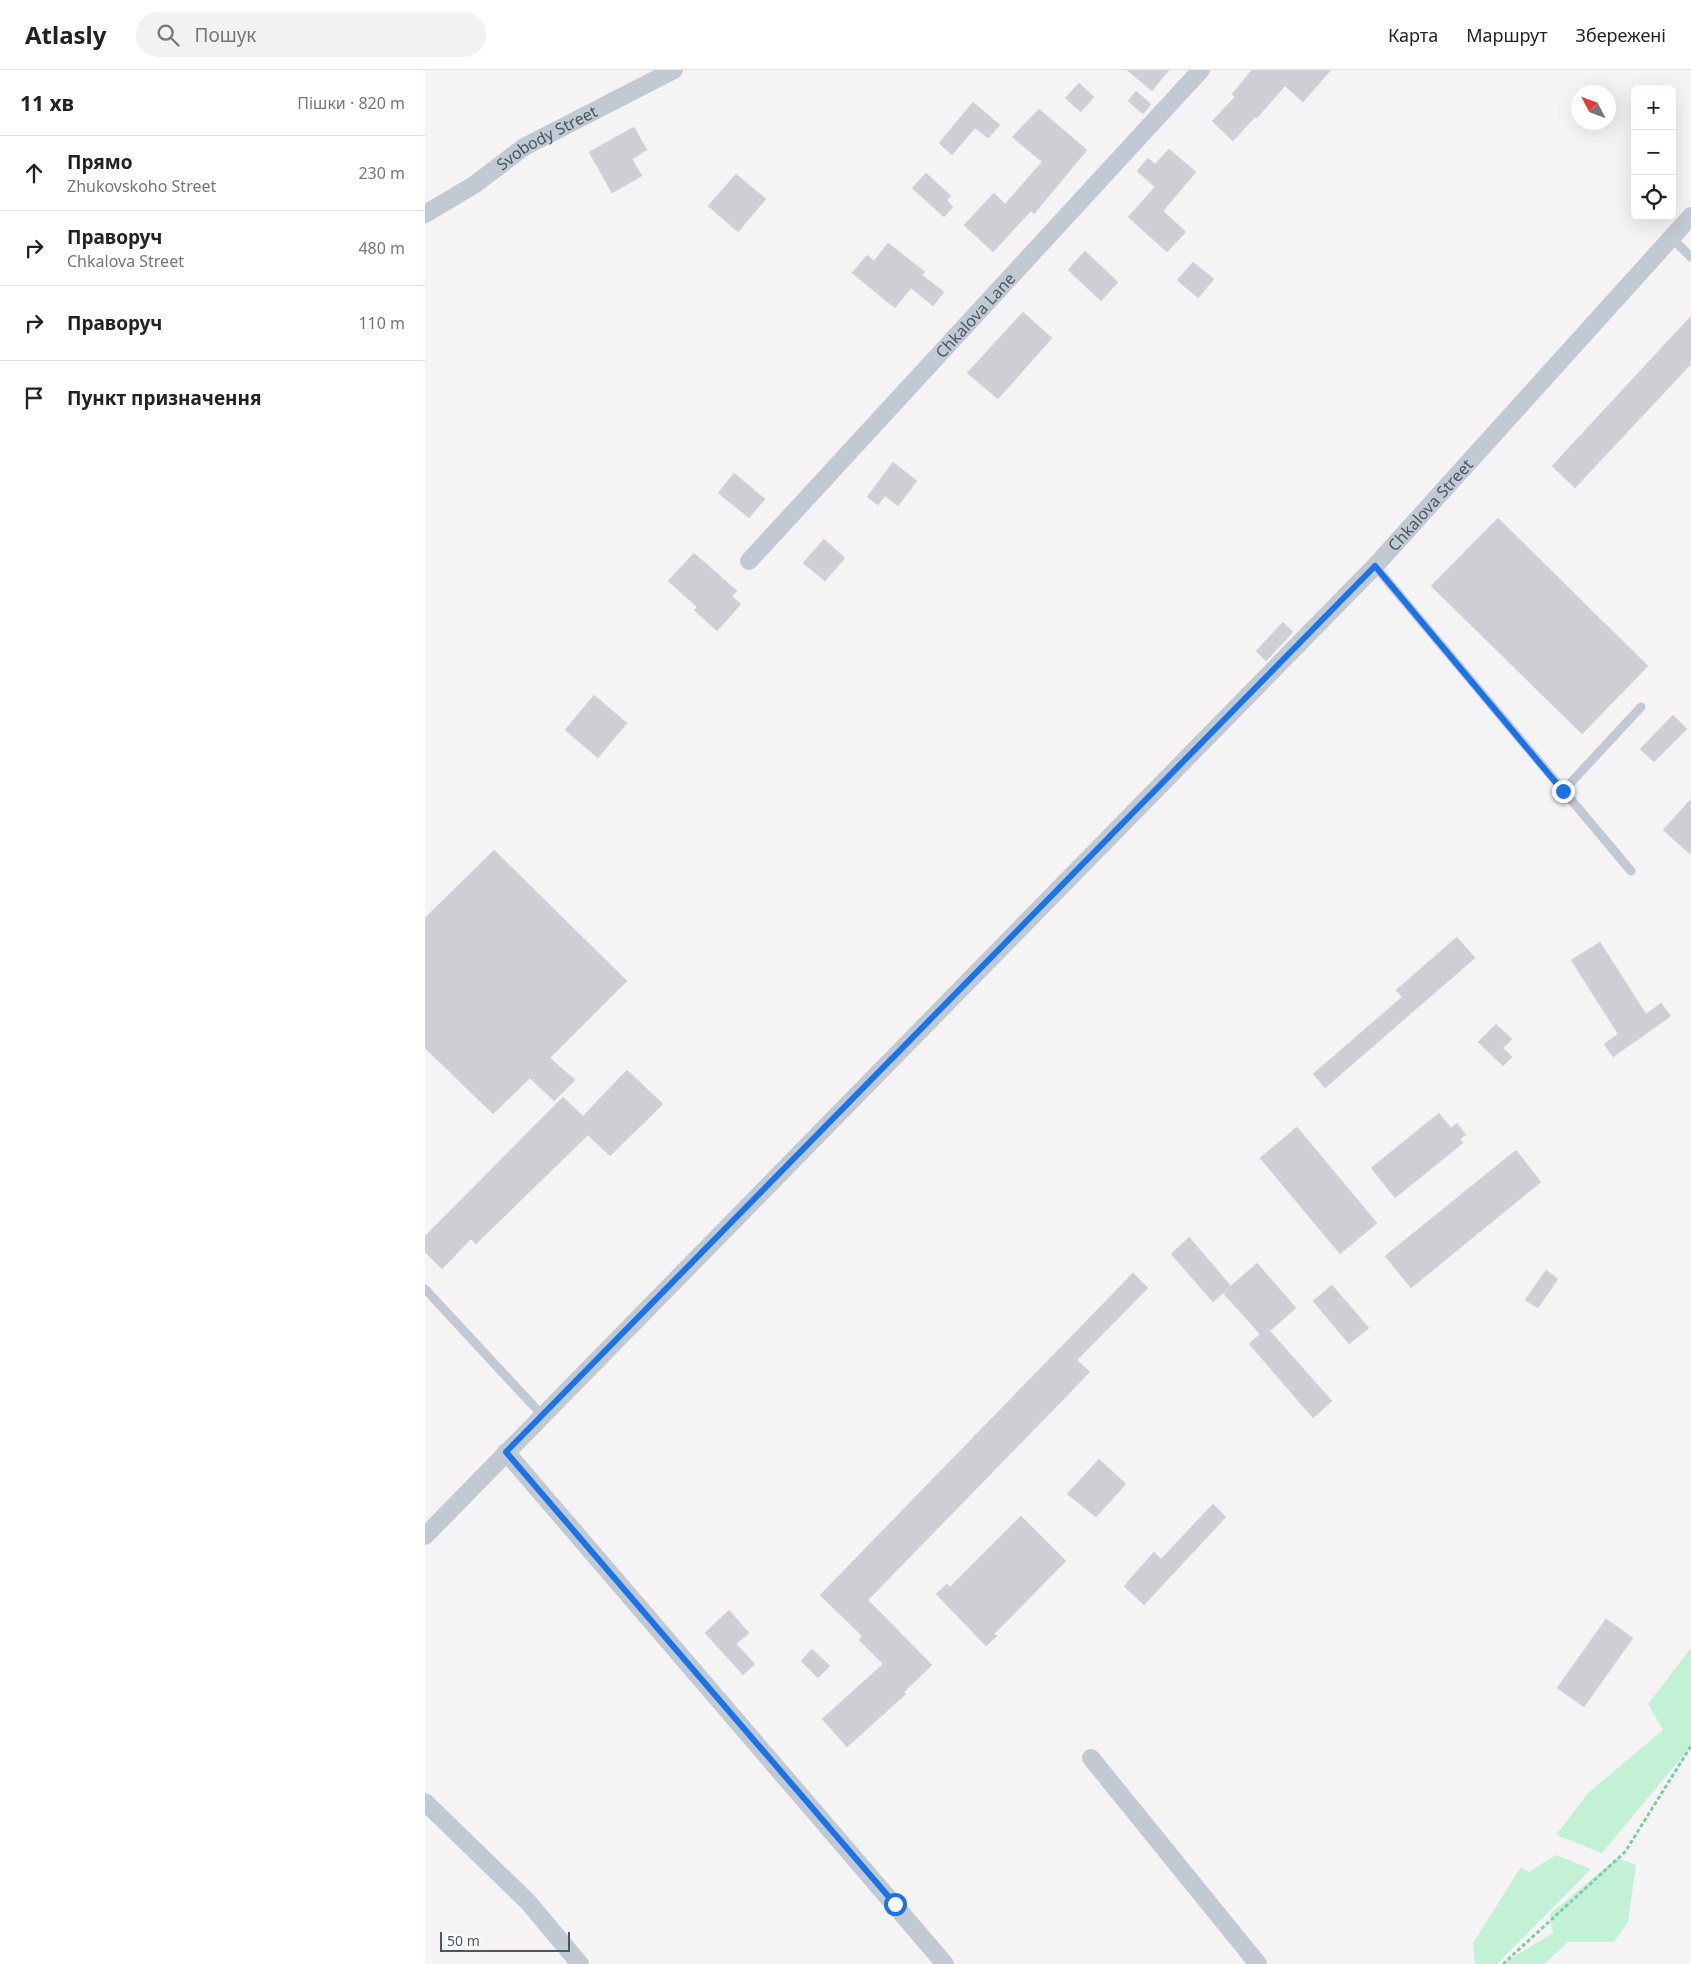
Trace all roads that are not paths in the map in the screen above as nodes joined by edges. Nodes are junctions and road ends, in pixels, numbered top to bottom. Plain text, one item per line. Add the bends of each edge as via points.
1 (674, 70) edge
2 (1201, 70) edge
3 (425, 214) edge
4 (1691, 216) edge
5 (1672, 238) junction
6 (1691, 257) edge
7 (749, 561) dead end
8 (1375, 566) junction
9 (1641, 707) dead end
10 (1563, 791) junction
11 (1631, 871) dead end
12 (425, 1290) edge
13 (542, 1416) junction
14 (506, 1452) junction
15 (425, 1536) edge
16 (1091, 1758) dead end
17 (425, 1802) edge
18 (580, 1964) edge
19 (945, 1964) edge
20 (1258, 1964) edge

1 - 3 street, Svobody Street via 524,147 474,185
2 - 7 street, Chkalova Lane
4 - 5 street, Chkalova Street
5 - 6 lane
5 - 8 street, Chkalova Street
8 - 10 lane
8 - 13 street, Chkalova Street
9 - 10 lane
10 - 11 lane
12 - 13 lane
13 - 14 street, Chkalova Street
14 - 15 street, Chkalova Street
14 - 19 street
16 - 20 street
17 - 18 street via 528,1902

